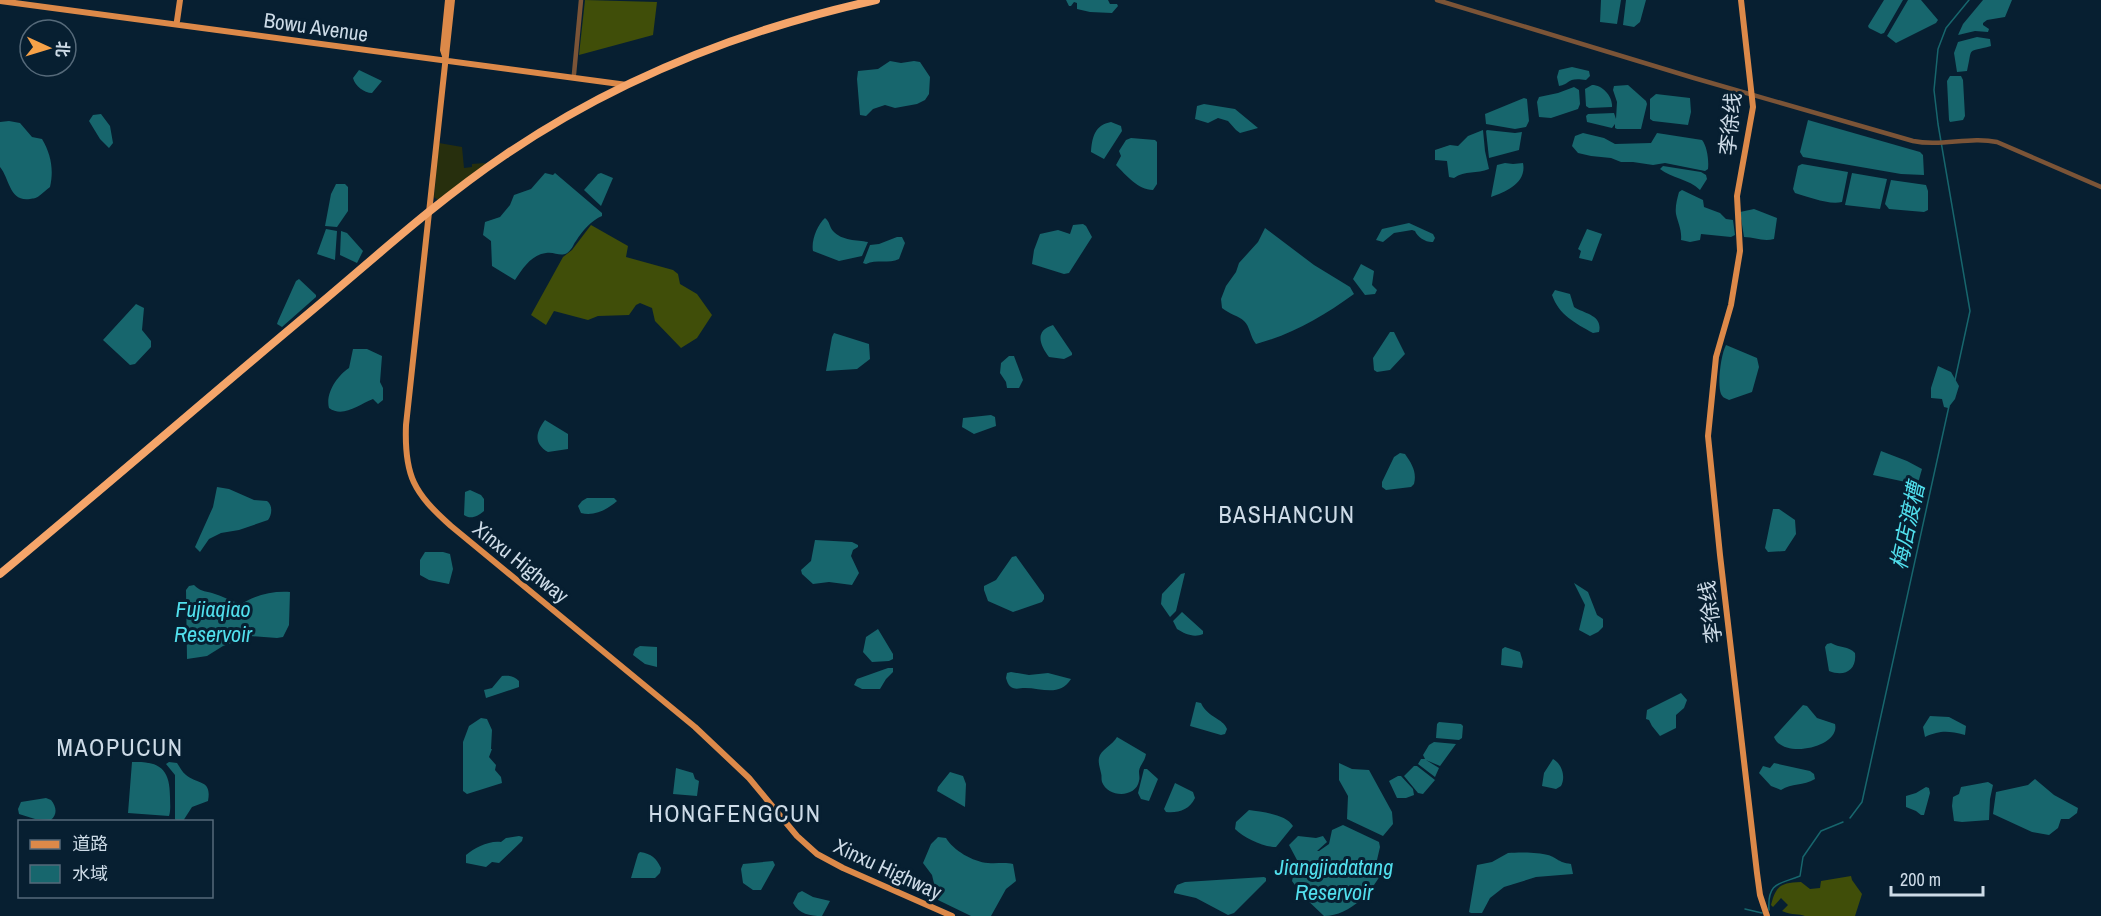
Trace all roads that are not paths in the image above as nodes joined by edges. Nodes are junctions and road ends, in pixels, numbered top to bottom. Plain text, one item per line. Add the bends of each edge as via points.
1 (17, 0) edge
2 (180, 0) edge
3 (450, 0) edge
4 (581, 0) edge
5 (876, 0) edge
6 (1437, 0) edge
7 (1742, 0) edge
8 (0, 1) edge
9 (177, 21) junction
10 (445, 59) junction
11 (574, 74) junction
12 (631, 83) junction
13 (1752, 94) junction
14 (2101, 188) edge
15 (431, 210) junction
16 (0, 574) edge
17 (952, 916) edge
18 (1767, 916) edge

1 - 9 main road, Bowu Avenue
2 - 9 main road
3 - 10 main road, Xinxu Highway
4 - 11 street
5 - 12 highway via 732,39
6 - 13 street
7 - 13 main road, 李徐线
8 - 10 main road, Bowu Avenue
9 - 10 main road, Bowu Avenue
10 - 11 main road, Bowu Avenue
10 - 12 main road, Bowu Avenue
10 - 15 main road, Xinxu Highway
11 - 12 main road, Bowu Avenue
12 - 15 highway via 517,147
13 - 14 street via 1913,141 1997,142
13 - 18 main road, 李徐线 via 1737,196 1740,251 1731,305 1716,357 1708,436 1755,861
15 - 16 highway
15 - 17 main road, Xinxu Highway via 406,425 408,468 420,494 451,526 695,727 748,778 812,850 843,868

